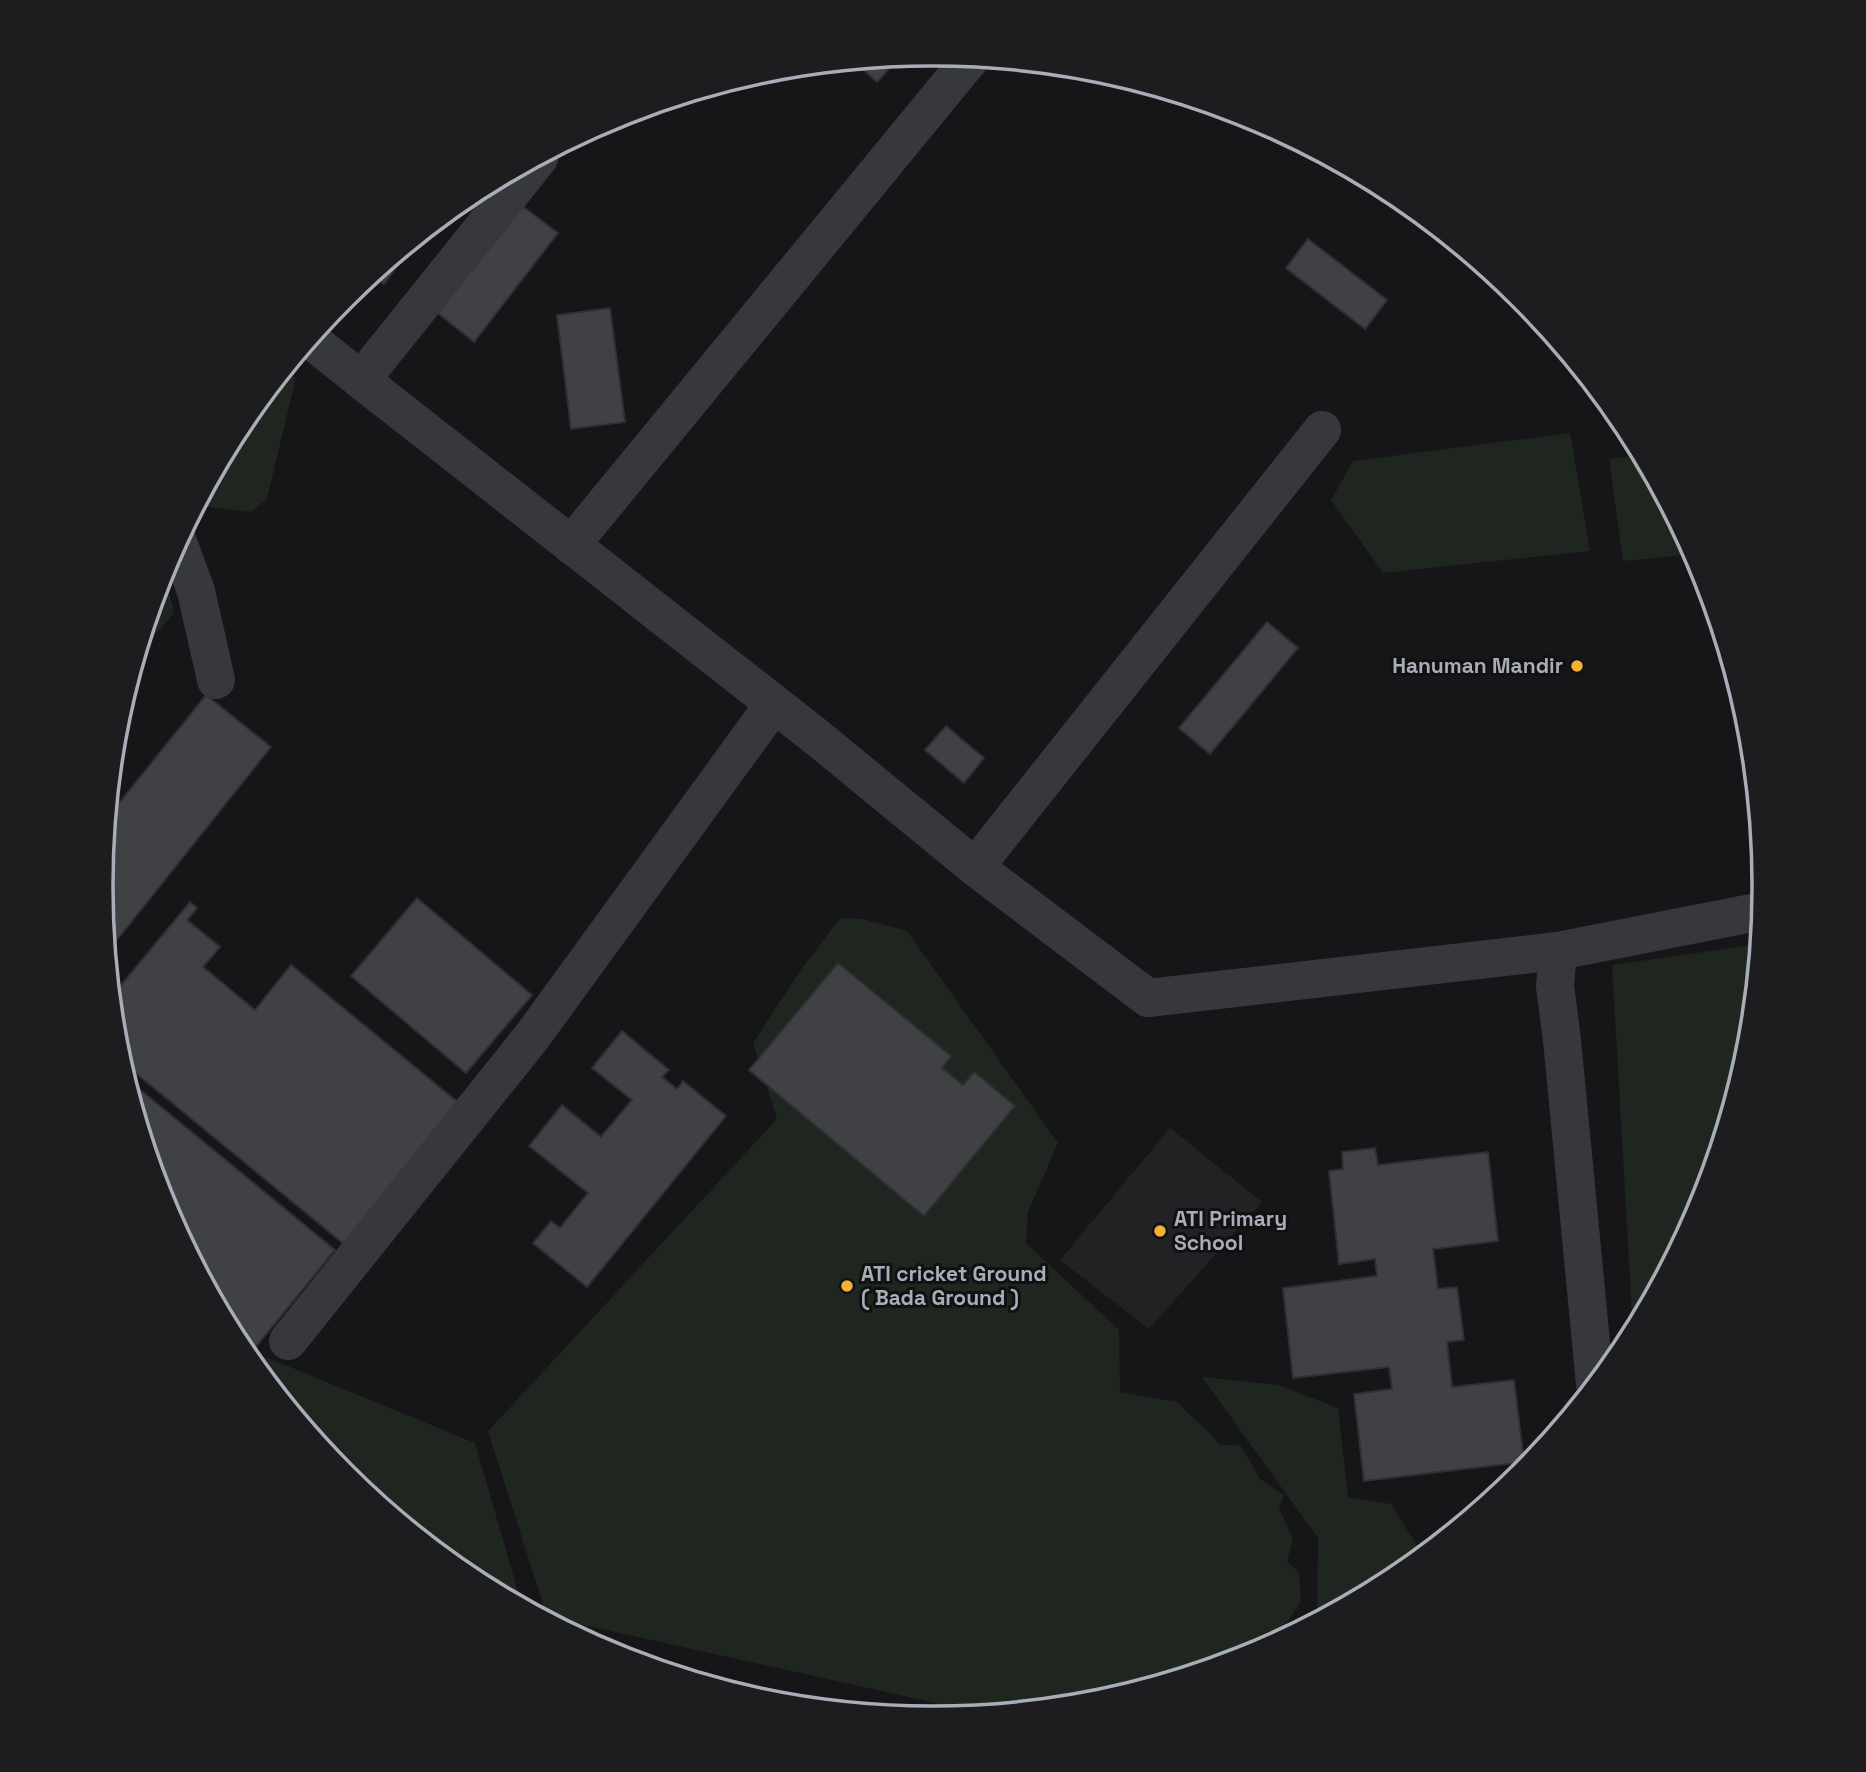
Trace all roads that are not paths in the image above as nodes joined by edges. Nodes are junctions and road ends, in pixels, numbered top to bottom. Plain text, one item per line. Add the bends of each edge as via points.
1 (964, 67) edge
2 (526, 175) edge
3 (317, 346) edge
4 (361, 380) junction
5 (1322, 430) dead end
6 (571, 545) junction
7 (183, 556) edge
8 (216, 680) dead end
9 (774, 704) junction
10 (975, 867) junction
11 (1751, 913) edge
12 (1558, 951) junction
13 (288, 1341) dead end
14 (1594, 1370) edge

1 - 6 lane
2 - 4 lane
3 - 4 lane
4 - 6 lane
5 - 10 lane
6 - 9 lane
7 - 8 lane
9 - 10 lane
9 - 13 lane via 531,1038
10 - 12 lane via 1148,998
11 - 12 lane
12 - 14 lane via 1555,986

